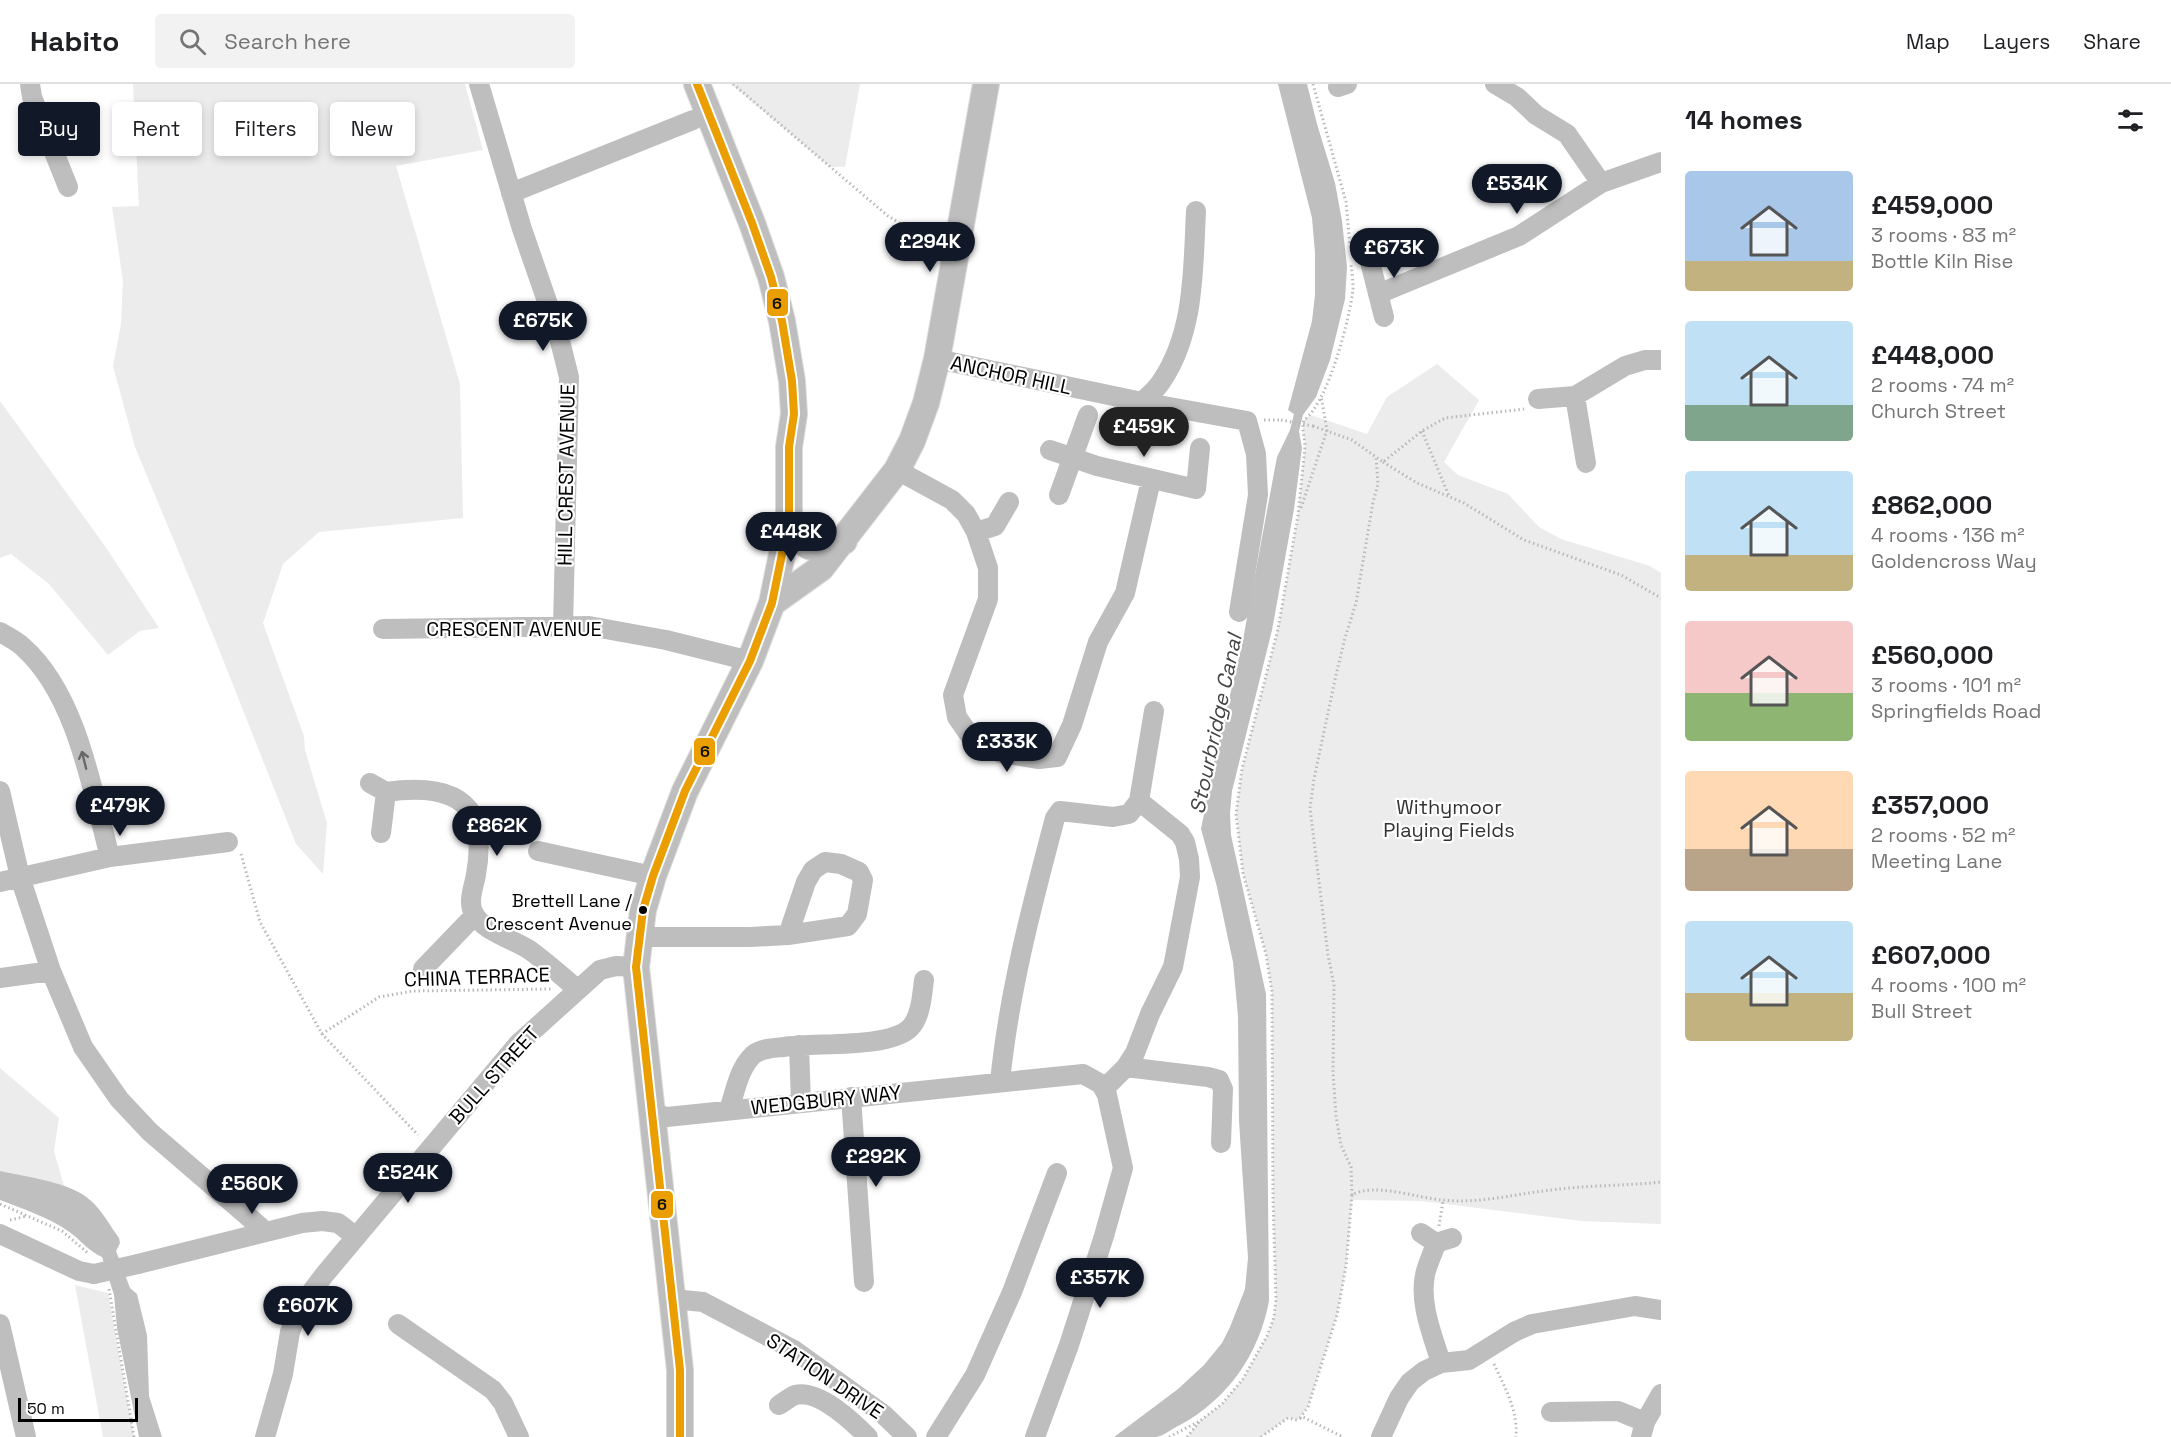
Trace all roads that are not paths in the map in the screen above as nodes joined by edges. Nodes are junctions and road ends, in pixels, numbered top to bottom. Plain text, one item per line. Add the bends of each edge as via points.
1 (30, 84) edge
2 (479, 84) edge
3 (680, 84) edge
4 (697, 84) edge
5 (986, 84) edge
6 (1495, 84) edge
7 (693, 120) junction
8 (1661, 162) edge
9 (1601, 183) junction
10 (68, 187) dead end
11 (511, 193) junction
12 (1196, 211) dead end
13 (1356, 251) road end
14 (1378, 294) junction
15 (1384, 317) dead end
16 (937, 359) junction
17 (1661, 360) edge
18 (1575, 396) junction
19 (1142, 402) junction
20 (1532, 404) road end
21 (1088, 415) dead end
22 (789, 447) junction
23 (1200, 448) dead end
24 (1050, 450) dead end
25 (1073, 458) junction
26 (1586, 464) dead end
27 (897, 470) junction
28 (1151, 480) junction
29 (1059, 495) dead end
30 (1010, 502) dead end
31 (789, 520) junction
32 (976, 531) junction
33 (840, 546) junction
34 (780, 565) junction
35 (772, 603) junction
36 (1239, 612) dead end
37 (563, 627) junction
38 (383, 629) dead end
39 (0, 632) edge
40 (750, 661) junction
41 (1154, 711) dead end
42 (0, 791) edge
43 (1139, 801) junction
44 (381, 833) dead end
45 (228, 842) road end
46 (538, 851) dead end
47 (110, 857) junction
48 (653, 876) junction
49 (20, 877) junction
50 (0, 882) edge
51 (475, 915) junction
52 (789, 935) dead end
53 (639, 937) junction
54 (636, 967) junction
55 (423, 969) dead end
56 (51, 971) junction
57 (0, 978) edge
58 (924, 980) dead end
59 (577, 989) junction
60 (799, 1045) junction
61 (1126, 1067) junction
62 (1000, 1082) junction
63 (1104, 1089) junction
64 (850, 1097) junction
65 (801, 1103) junction
66 (729, 1110) junction
67 (653, 1113) junction
68 (1221, 1143) dead end
69 (1057, 1173) dead end
70 (5, 1227) edge
71 (265, 1231) junction
72 (355, 1236) junction
73 (1436, 1238) dead end
74 (864, 1282) dead end
75 (673, 1299) junction
76 (1661, 1310) edge
77 (0, 1324) edge
78 (398, 1324) dead end
79 (1441, 1364) junction
80 (1661, 1394) edge
81 (779, 1405) dead end
82 (1551, 1412) dead end
83 (1643, 1429) edge
84 (680, 1430) edge
85 (26, 1437) edge
86 (265, 1437) edge
87 (519, 1437) edge
88 (868, 1437) edge
89 (906, 1437) edge
90 (936, 1437) edge
91 (1035, 1437) edge
92 (1381, 1437) edge

1 - 10 street
2 - 11 street, HILL CREST AVENUE
3 - 7 main road
4 - 22 main road via 752,223 777,299 792,381 794,414
5 - 16 main road
6 - 9 street via 1567,134
7 - 11 street
7 - 22 main road via 754,271 767,316
8 - 9 street
9 - 14 street via 1519,236
11 - 37 street, HILL CREST AVENUE via 558,333 568,377
12 - 19 street via 1192,291 1184,331 1160,384
13 - 14 street
14 - 15 street
16 - 19 street, ANCHOR HILL
16 - 27 main road via 926,403
17 - 18 street via 1625,366
18 - 20 street
18 - 26 street
19 - 36 street, ANCHOR HILL via 1247,421 1256,454 1258,495
21 - 25 street
22 - 31 main road
23 - 28 street via 1196,489
24 - 25 street
25 - 28 street
25 - 29 street
27 - 32 street via 952,500
27 - 33 main road
28 - 32 street via 1125,593 1098,642 1072,725 1056,757 1039,759 1000,753 975,742 957,717 953,695 988,598 988,568
30 - 32 street via 995,526
31 - 33 main road via 802,543 818,549
31 - 34 main road
33 - 34 main road via 798,566
33 - 35 main road via 821,568
34 - 35 main road
35 - 40 main road
37 - 38 street, CRESCENT AVENUE
37 - 40 street, CRESCENT AVENUE via 589,626
47 -> 39 street via 79,740 49,676 23,646
40 - 48 main road via 685,791
41 - 43 street
42 - 49 street
43 - 61 street via 1185,842 1190,876 1176,958
43 - 62 street via 1130,814 1113,817 1060,812 1055,818 1021,946
44 - 51 street via 378,788 425,790 462,803 474,817 479,845 470,900
45 - 47 street
46 - 48 street
47 - 49 street
48 - 53 main road
49 - 50 street
49 - 56 street
51 - 55 street
51 - 59 street via 492,930 530,950
52 - 53 street
53 - 54 main road
54 - 59 street, BULL STREET via 600,970
54 - 67 main road
56 - 57 street
56 - 71 street via 83,1047 119,1098 150,1132
58 - 60 street via 916,1018 903,1033 871,1043
59 - 72 street, BULL STREET via 518,1044
60 - 65 street
60 - 66 street via 754,1054 745,1066
61 - 63 street
61 - 68 street via 1219,1080 1223,1089
62 - 63 street, WEDGBURY WAY via 1083,1074
62 - 64 street, WEDGBURY WAY
63 - 91 street via 1123,1168 1094,1268
64 - 65 street, WEDGBURY WAY
64 - 74 street
65 - 66 street, WEDGBURY WAY
66 - 67 street, WEDGBURY WAY via 667,1117
67 - 75 main road
69 - 90 street via 1012,1292 975,1375
70 - 71 street, bridge via 79,1271 99,1272
71 - 72 street via 322,1221 338,1223
72 - 86 street, BULL STREET via 299,1308
73 - 79 street via 1425,1273 1423,1296
75 - 84 main road via 680,1370
75 - 89 street, STATION DRIVE via 703,1302 794,1350 883,1414
76 - 79 street via 1635,1306 1532,1324 1469,1360
77 - 85 street
78 - 87 street via 493,1390
79 - 92 street via 1410,1382
80 - 83 street
81 - 88 street via 796,1395 811,1396 825,1402
82 - 83 street via 1618,1411

